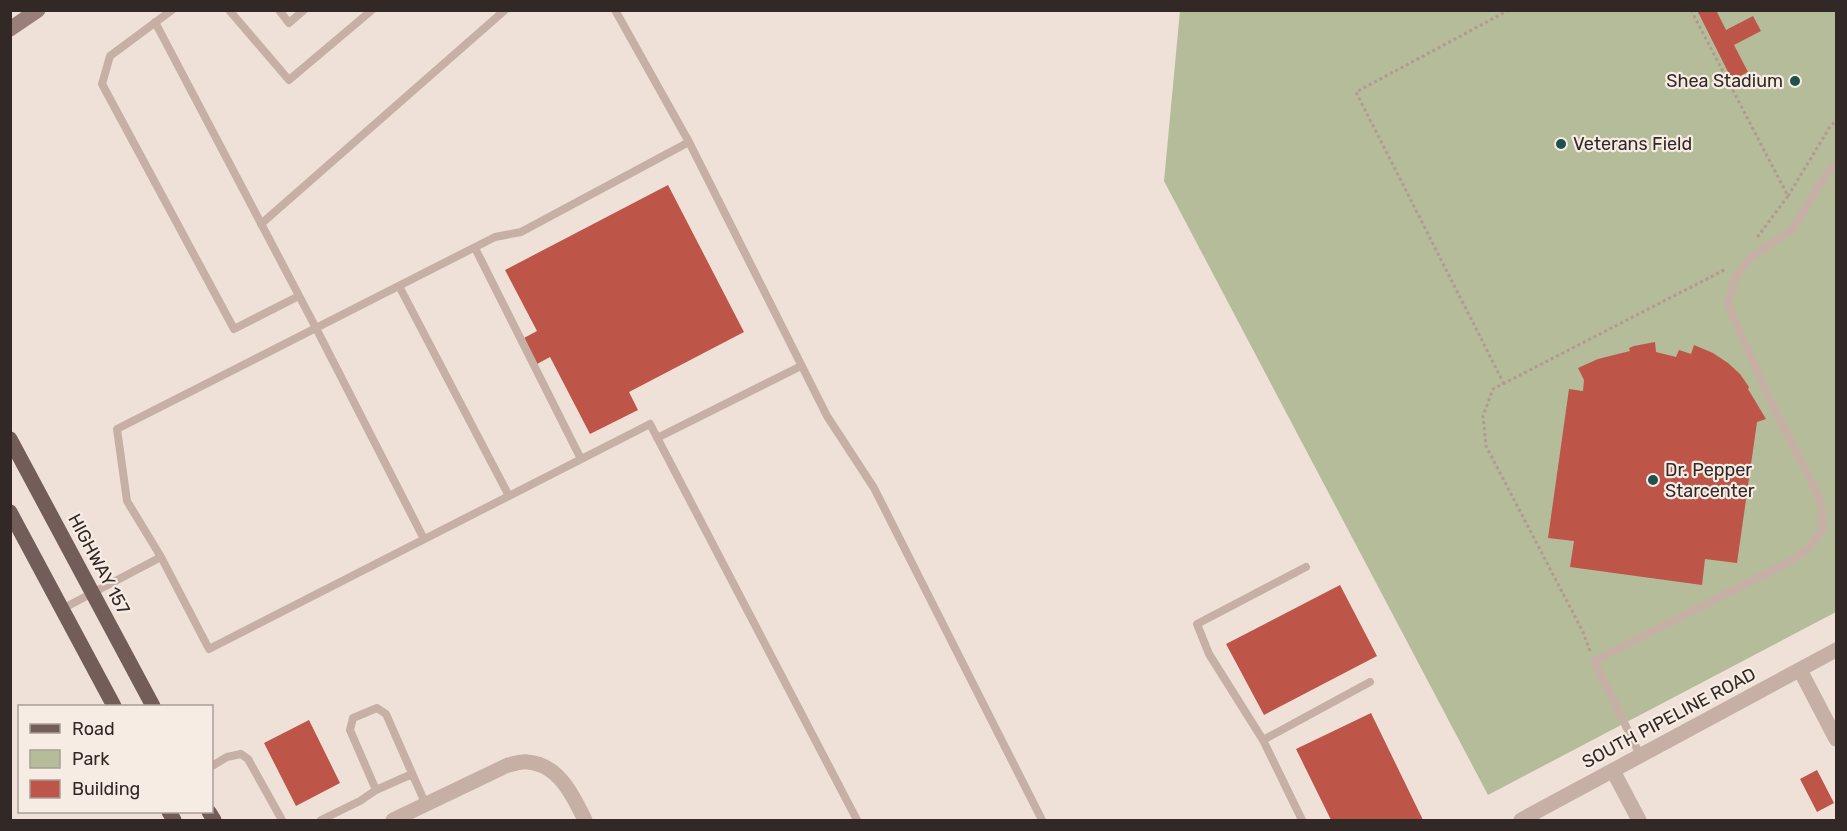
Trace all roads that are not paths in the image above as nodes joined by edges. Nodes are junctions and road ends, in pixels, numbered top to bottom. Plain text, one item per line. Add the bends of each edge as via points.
1 (38, 10) edge
2 (172, 10) edge
3 (229, 10) edge
4 (279, 10) edge
5 (304, 10) edge
6 (372, 10) edge
7 (505, 10) edge
8 (615, 10) edge
9 (155, 22) junction
10 (10, 29) edge
11 (689, 142) junction
12 (1836, 163) edge
13 (261, 224) junction
14 (475, 248) junction
15 (399, 286) junction
16 (299, 296) junction
17 (316, 328) junction
18 (801, 366) junction
19 (657, 438) junction
20 (10, 439) edge
21 (581, 459) junction
22 (509, 496) junction
23 (10, 512) edge
24 (424, 539) junction
25 (161, 556) junction
26 (1306, 567) dead end
27 (93, 594) junction
28 (62, 609) junction
29 (1836, 650) edge
30 (1800, 670) junction
31 (1370, 682) dead end
32 (113, 705) edge
33 (152, 705) edge
34 (1836, 739) edge
35 (1263, 740) junction
36 (1641, 757) junction
37 (213, 765) edge
38 (1613, 771) junction
39 (412, 774) junction
40 (376, 790) junction
41 (426, 805) junction
42 (282, 820) edge
43 (321, 820) edge
44 (393, 820) edge
45 (585, 820) edge
46 (857, 820) edge
47 (1042, 820) edge
48 (1302, 820) edge
49 (1521, 820) edge
50 (1639, 820) edge

1 - 10 main road
2 - 9 lane
3 - 6 lane via 289,80
4 - 5 lane via 290,23
7 - 13 lane
8 - 11 lane
9 - 13 lane
9 - 16 lane via 110,56 102,84 234,329
11 - 14 lane via 521,232 495,237
11 - 18 lane
12 - 36 lane via 1792,230 1752,256 1736,275 1728,305 1821,501 1823,528 1810,547 1787,564 1594,661
13 - 16 lane
14 - 15 lane
14 - 21 lane
15 - 17 lane
15 - 22 lane
16 - 17 lane
17 - 24 lane
17 - 25 lane via 117,429 127,501
18 - 19 lane
18 - 47 lane via 827,416 874,488
19 - 21 lane via 650,424
19 - 46 lane
20 - 27 main road, HIGHWAY 157
21 - 22 lane
22 - 24 lane
23 - 28 main road
24 - 25 lane via 209,649
25 - 27 lane
26 - 35 lane via 1197,624 1209,654
27 - 28 lane
27 - 33 main road, HIGHWAY 157
28 - 32 main road
29 - 30 street, SOUTH PIPELINE ROAD
30 - 34 street
30 - 36 street, SOUTH PIPELINE ROAD
31 - 35 lane
35 - 48 lane
36 - 38 street, SOUTH PIPELINE ROAD
37 - 42 lane via 241,754 248,759
38 - 49 street, SOUTH PIPELINE ROAD
38 - 50 street
39 - 40 lane
39 - 40 lane via 386,714 377,708 354,718 350,730
39 - 41 lane
40 - 43 lane
41 - 44 street
41 - 45 street via 508,765 527,762 561,778

